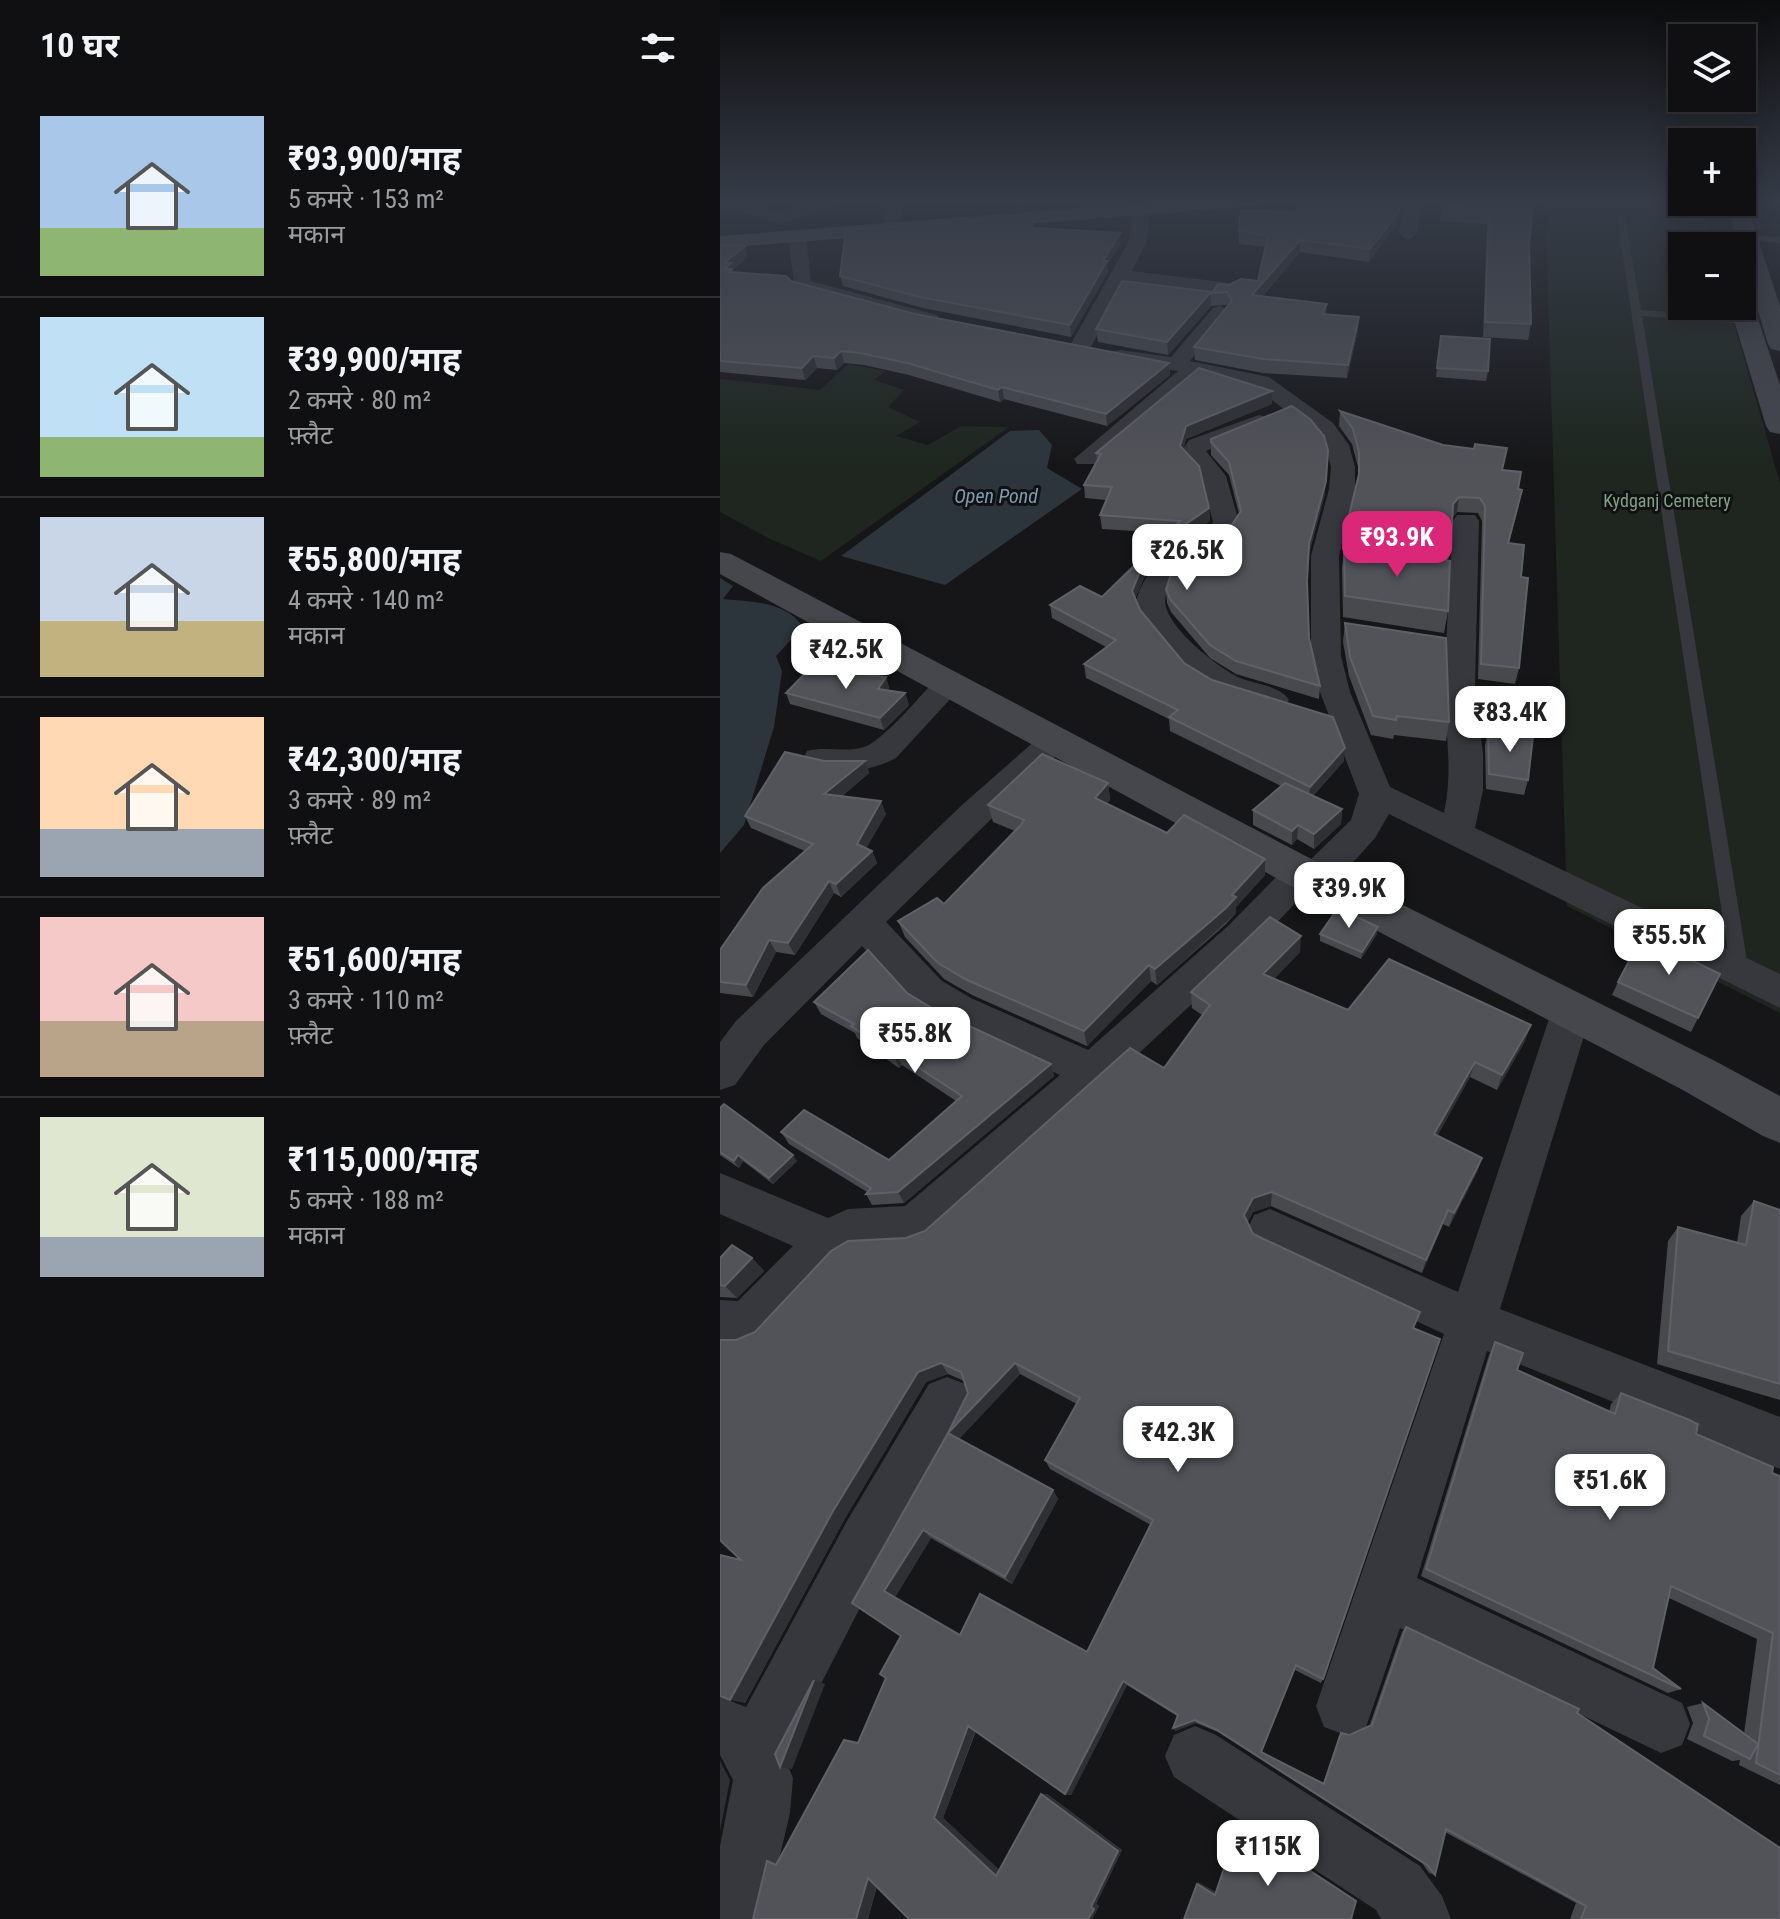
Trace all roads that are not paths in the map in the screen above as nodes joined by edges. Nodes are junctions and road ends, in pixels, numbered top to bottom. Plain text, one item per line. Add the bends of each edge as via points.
1 (819, 290) edge
2 (1111, 290) edge
3 (1632, 290) edge
4 (1763, 290) edge
5 (1220, 312) edge
6 (1636, 313) junction
7 (1668, 313) edge
8 (1098, 315) junction
9 (1746, 320) edge
10 (948, 323) edge
11 (1780, 344) edge
12 (1177, 364) junction
13 (1295, 406) junction
14 (1780, 426) edge
15 (1086, 459) dead end
16 (1466, 521) dead end
17 (1325, 556) junction
18 (1356, 560) edge
19 (720, 561) edge
20 (1433, 570) edge
21 (1464, 574) junction
22 (1327, 627) junction
23 (1357, 631) edge
24 (949, 684) junction
25 (1348, 722) junction
26 (1055, 741) junction
27 (819, 759) edge
28 (1372, 811) junction
29 (1457, 834) junction
30 (1308, 874) junction
31 (863, 922) junction
32 (1740, 973) junction
33 (1780, 992) edge
34 (1572, 1010) junction
35 (1093, 1071) junction
36 (720, 1073) edge
37 (1780, 1121) edge
38 (720, 1193) edge
39 (1270, 1230) dead end
40 (823, 1247) junction
41 (1472, 1322) junction
42 (720, 1324) edge
43 (947, 1402) dead end
44 (1780, 1443) edge
45 (1385, 1592) junction
46 (1345, 1706) dead end
47 (1661, 1724) dead end
48 (737, 1740) edge
49 (1195, 1756) dead end
50 (733, 1919) edge
51 (1419, 1919) edge

1 - 10 street
2 - 8 street
3 - 6 lane
4 - 11 street
5 - 12 street
6 - 7 lane
6 - 32 lane
8 - 12 street
8 - 12 street via 1068,347
9 - 14 street
12 - 13 street via 1261,382
12 - 15 street
13 - 17 street via 1325,428 1343,467
13 - 25 street via 1198,445 1195,457 1214,476 1226,522 1217,536 1185,552 1156,584 1150,603 1154,616 1197,667 1224,684
16 - 21 street
17 - 18 street
17 - 22 street
19 - 24 street
20 - 21 street
21 - 29 street via 1447,645 1460,686 1467,754
22 - 23 street
22 - 25 street via 1326,656
24 - 26 street
24 - 27 street via 885,750 872,757
25 - 28 street
26 - 30 street
26 - 31 street
28 - 29 street
28 - 30 street
29 - 32 street
30 - 34 street
30 - 35 street
31 - 35 street via 928,992
31 - 36 street via 750,1033
32 - 33 street
34 - 37 street
34 - 41 street
35 - 40 street via 914,1227 848,1230
38 - 40 street via 811,1232
39 - 41 street
40 - 42 street via 748,1325
41 - 44 street
41 - 45 street
43 - 48 street via 866,1540
45 - 46 street
45 - 47 street
48 - 50 street via 763,1778
49 - 51 street via 1398,1888

